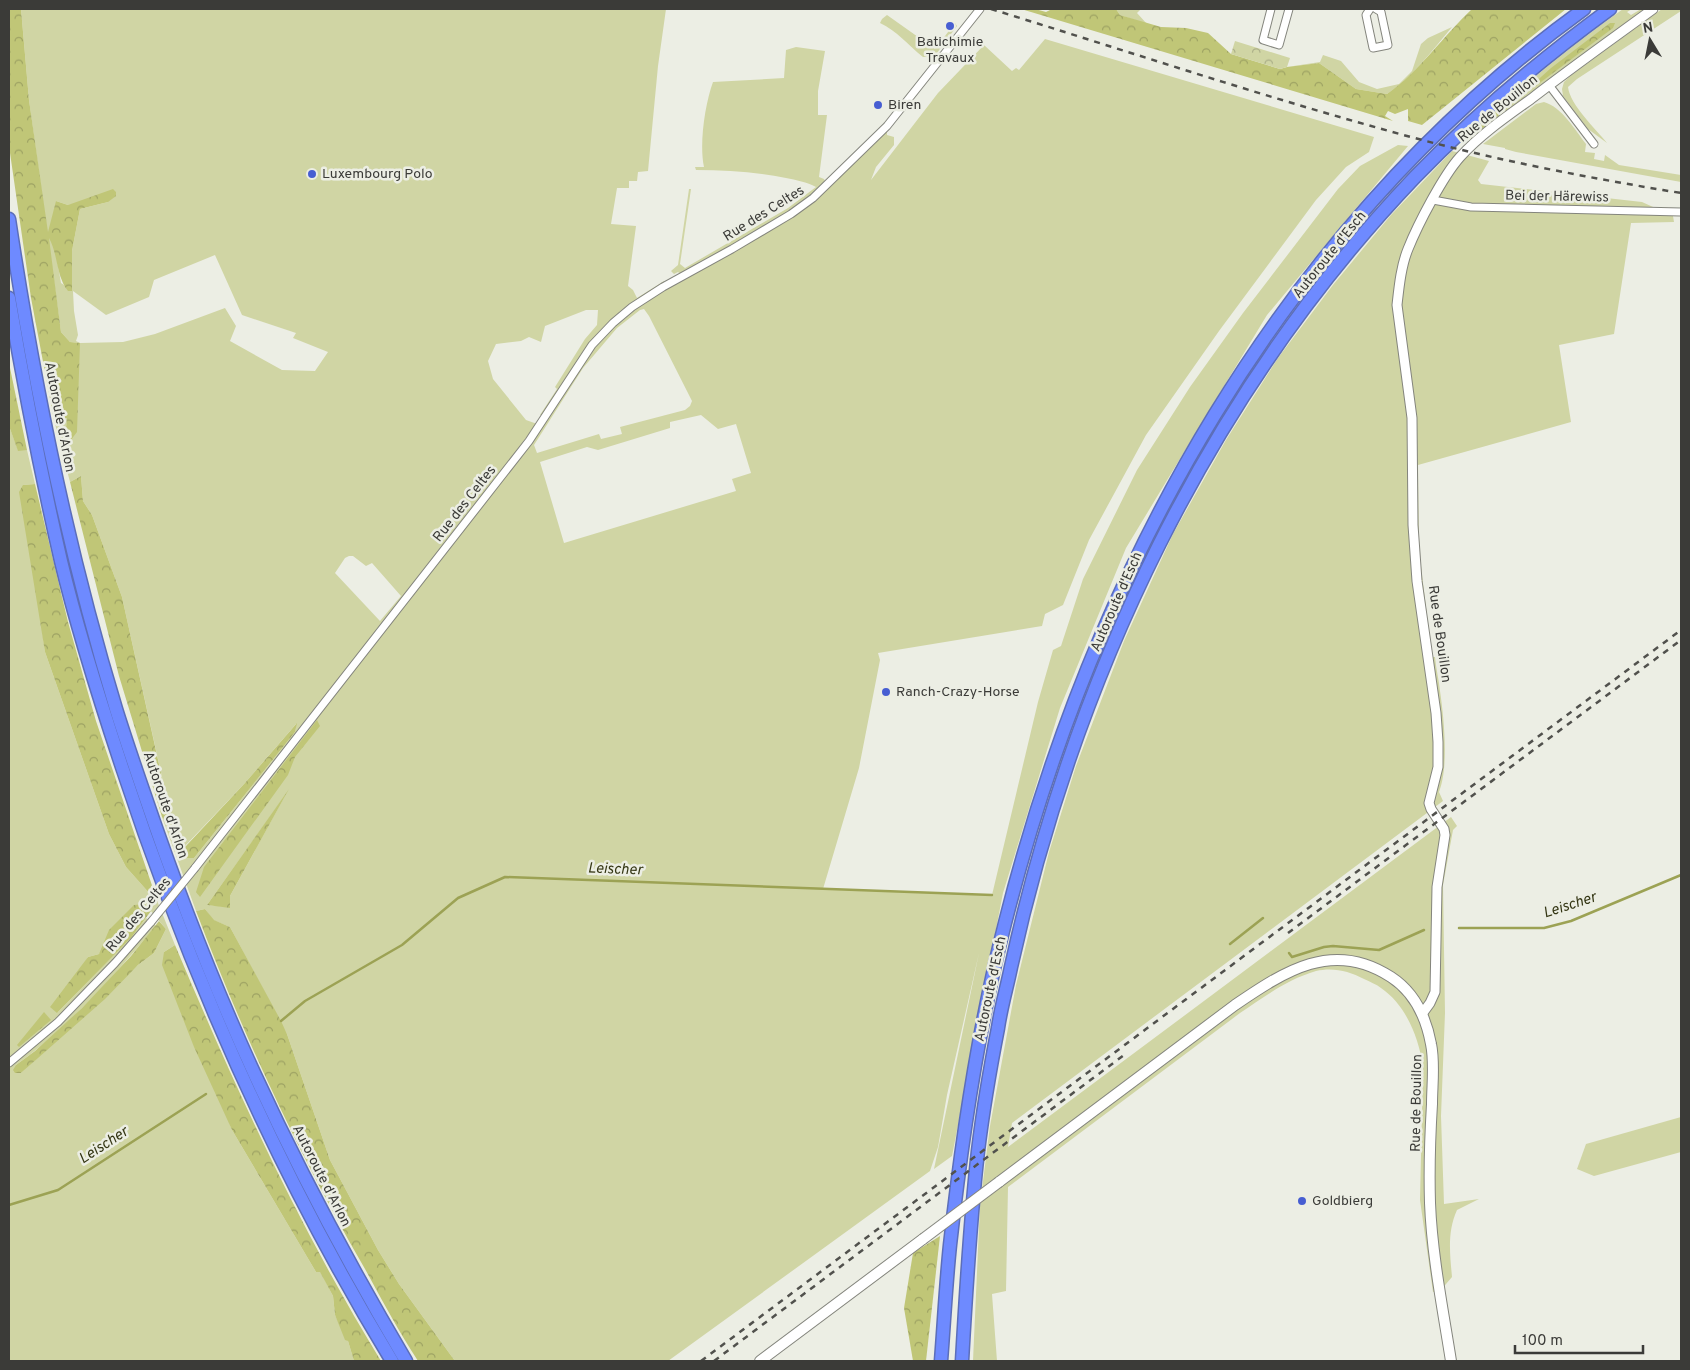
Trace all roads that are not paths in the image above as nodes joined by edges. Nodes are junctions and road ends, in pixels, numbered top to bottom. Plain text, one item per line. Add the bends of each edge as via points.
1 (980, 9) edge
2 (1271, 9) edge
3 (1289, 9) edge
4 (1370, 9) edge
5 (1376, 9) edge
6 (1584, 9) edge
7 (1610, 9) edge
8 (1653, 9) edge
9 (1549, 85) junction
10 (1594, 144) dead end
11 (1433, 200) junction
12 (1681, 212) edge
13 (9, 219) edge
14 (9, 298) edge
15 (1422, 1014) junction
16 (9, 1062) edge
17 (392, 1361) edge
18 (406, 1361) edge
19 (760, 1361) edge
20 (941, 1361) edge
21 (962, 1361) edge
22 (1451, 1361) edge

1 - 16 street, Rue des Celtes, bridge via 887,126 813,198 741,244 663,287 613,323 592,345 529,441 196,868 151,922 58,1022
2 - 3 street via 1263,40 1279,45
4 - 5 street via 1366,15 1373,48 1388,45 1381,12
6 - 20 highway, Autoroute d'Esch via 1519,59 1448,123 1407,164 1308,278 1228,392 1164,501 1130,570 1075,697 1045,784 1004,925 968,1110 950,1246
7 - 21 highway, Autoroute d'Esch via 1526,73 1461,132 1355,244 1272,353 1219,436 1140,585 1116,636 1058,794 1020,929 998,1023 978,1149
8 - 9 street, Rue de Bouillon
9 - 10 street
9 - 11 street, Rue de Bouillon via 1475,142 1459,158
11 - 12 street, Bei der Härewiss via 1471,207
11 - 15 street, Rue de Bouillon via 1408,250 1397,305 1412,418 1417,581 1438,742 1438,767 1429,803 1445,835 1437,887 1435,992
13 - 18 highway, Autoroute d'Arlon via 37,387 74,559 116,712 160,840 257,1080 347,1258
14 - 17 highway, Autoroute d'Arlon via 25,394 62,562 105,715 147,843 178,926 265,1127 310,1218
15 - 19 main road, bridge via 1396,980 1362,962 1332,959 1296,969 1270,982
15 - 22 main road, Rue de Bouillon via 1431,1045 1433,1071 1430,1205

